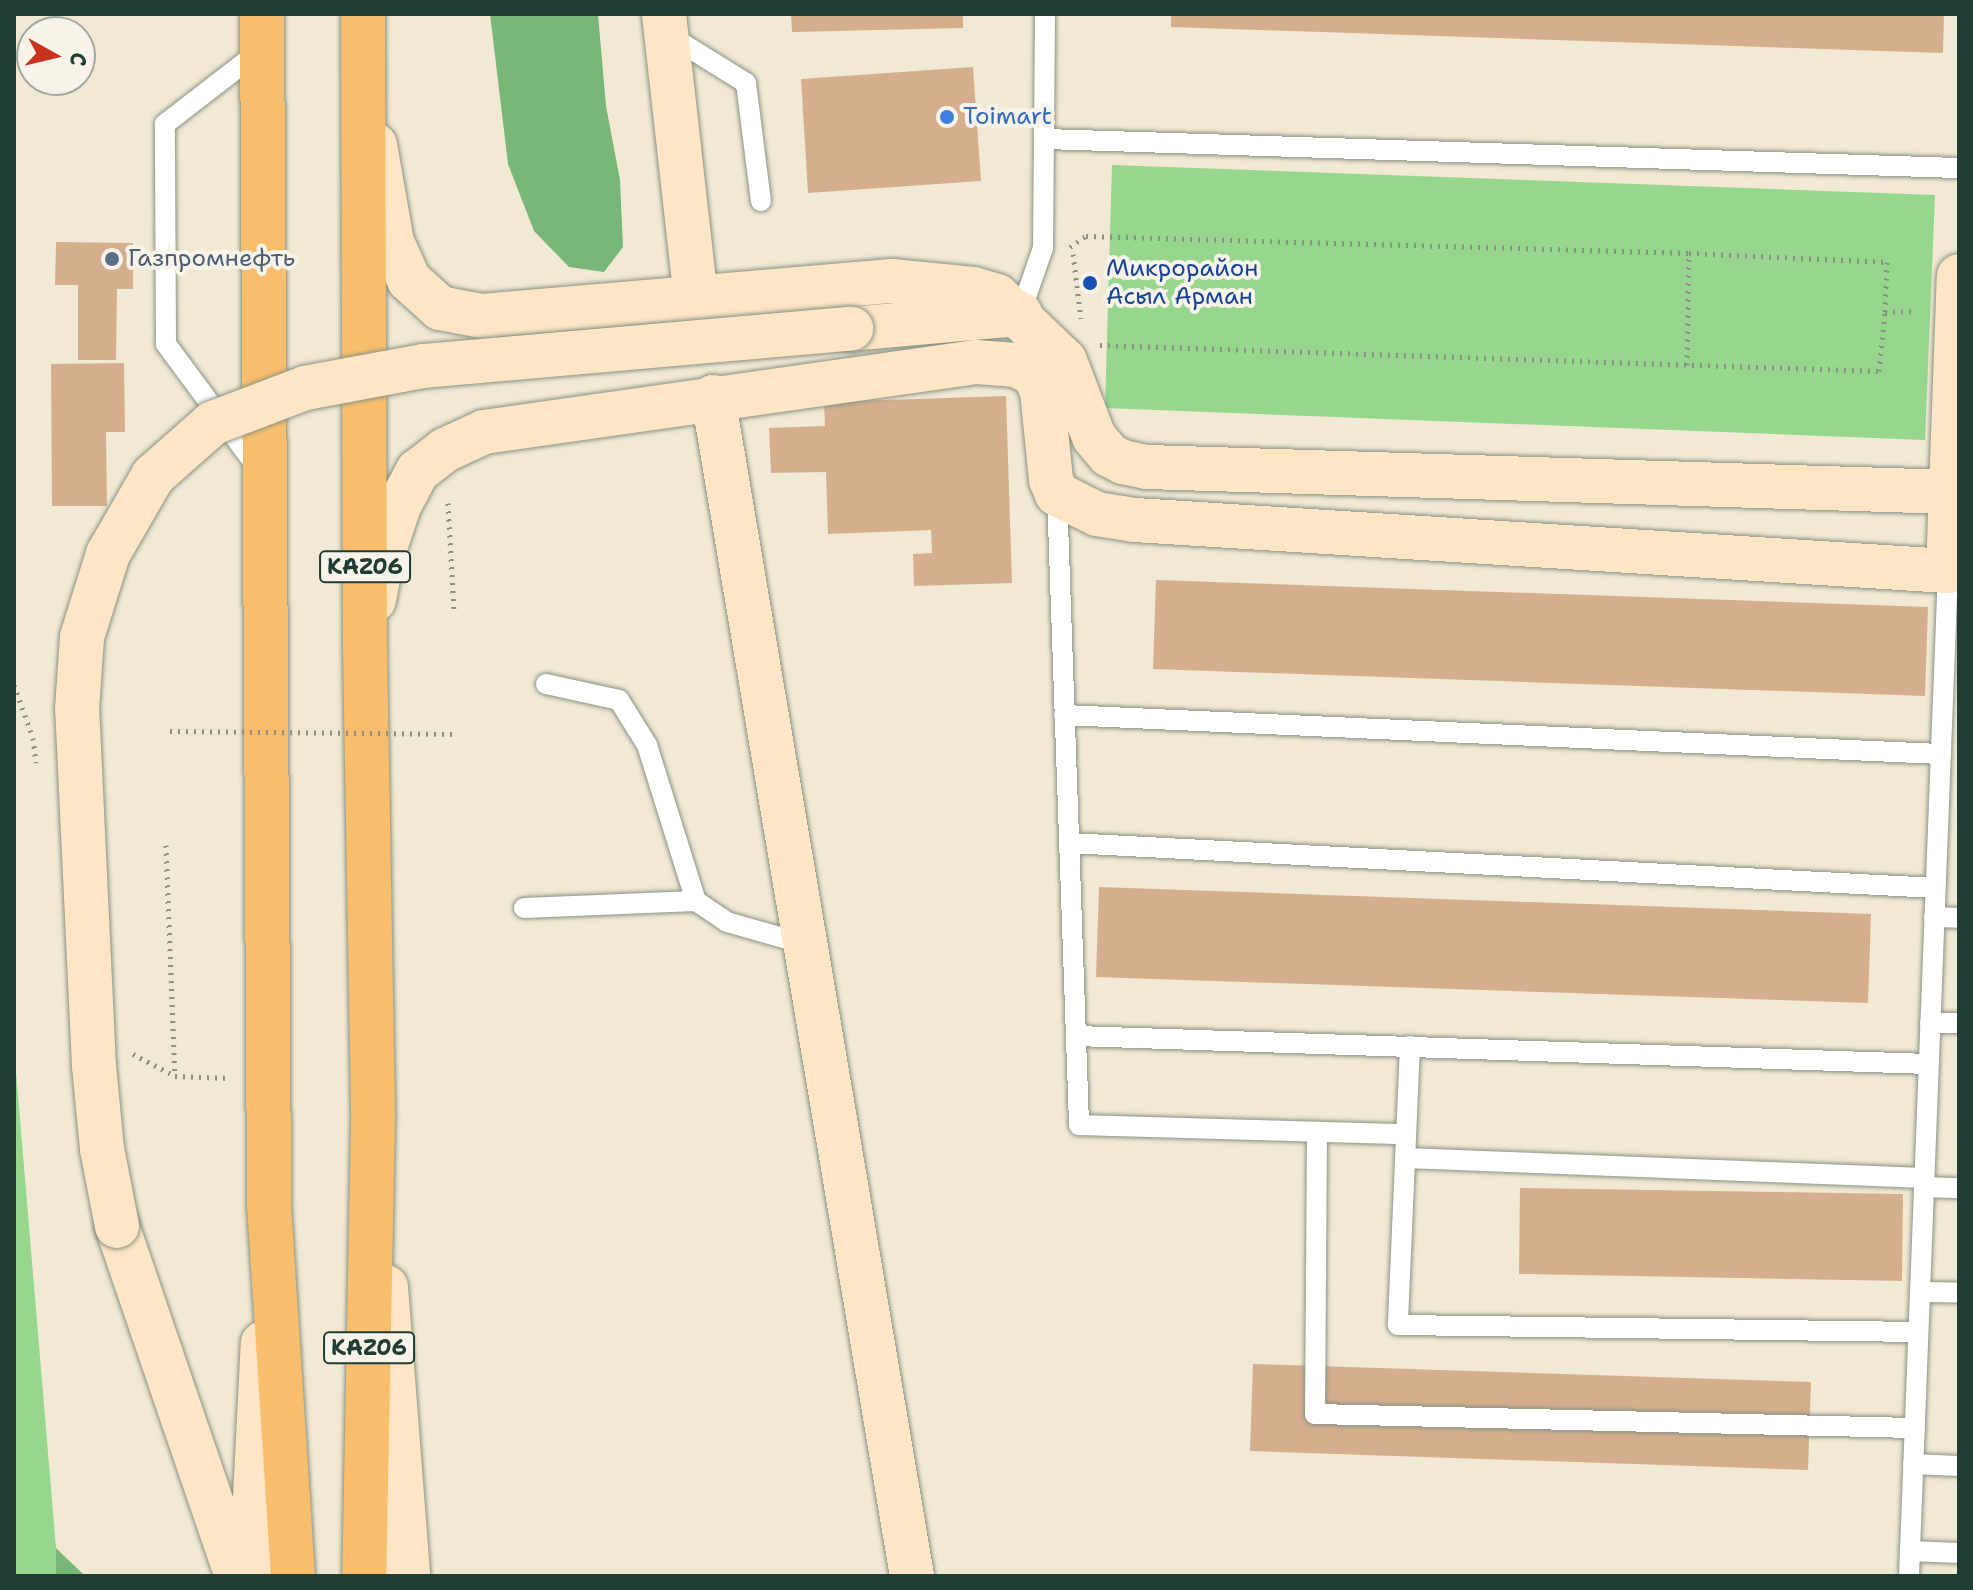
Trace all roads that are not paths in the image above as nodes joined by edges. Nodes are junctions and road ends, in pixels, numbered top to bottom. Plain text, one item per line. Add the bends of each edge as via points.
1 (363, 14) edge
2 (1045, 14) edge
3 (666, 24) edge
4 (262, 32) edge
5 (364, 88) junction
6 (1045, 139) junction
7 (1959, 168) edge
8 (761, 201) dead end
9 (1958, 293) edge
10 (696, 299) junction
11 (1020, 314) junction
12 (713, 397) junction
13 (1954, 471) edge
14 (265, 477) junction
15 (1057, 494) junction
16 (1948, 571) junction
17 (1952, 643) edge
18 (365, 650) junction
19 (546, 684) dead end
20 (1064, 715) junction
21 (1950, 732) edge
22 (1941, 754) junction
23 (1069, 843) junction
24 (1935, 888) junction
25 (696, 901) junction
26 (524, 908) dead end
27 (1934, 917) junction
28 (1959, 918) edge
29 (805, 944) junction
30 (1930, 1023) junction
31 (1959, 1023) edge
32 (1076, 1036) junction
33 (1410, 1046) junction
34 (1929, 1064) junction
35 (373, 1120) junction
36 (1317, 1132) junction
37 (1405, 1134) junction
38 (1405, 1158) junction
39 (1924, 1182) junction
40 (1959, 1188) edge
41 (269, 1205) junction
42 (1920, 1292) junction
43 (1959, 1293) edge
44 (1918, 1332) junction
45 (1915, 1428) junction
46 (1913, 1464) junction
47 (1959, 1466) edge
48 (1910, 1551) junction
49 (1959, 1553) edge
50 (237, 1576) edge
51 (251, 1576) edge
52 (293, 1576) edge
53 (364, 1576) edge
54 (408, 1576) edge
55 (912, 1576) edge
56 (1909, 1576) edge

1 - 5 highway, KАZ06
2 - 6 lane
3 - 8 lane via 746,83
3 - 10 street
4 - 14 highway
4 - 14 lane via 165,124 166,344
5 - 10 street via 392,242 409,280 440,308 482,316
5 - 18 highway, KАZ06
6 - 7 lane
6 - 11 lane via 1043,248
9 - 13 street
10 - 11 street via 892,281 973,289 997,296
11 - 13 street via 1065,361 1094,437 1109,455 1135,464
11 - 50 street, bridge via 424,366 305,388 213,423 153,476 108,554 82,637 77,709 94,1066 117,1226
12 - 15 street via 976,362 1016,365 1034,374 1042,391
12 - 18 street via 484,432 445,450 418,471 399,506 382,557
12 - 29 street
13 - 16 street
14 - 41 highway
15 - 16 street via 1097,514 1135,520
15 - 20 lane
16 - 17 lane
17 - 21 lane
18 - 35 highway, KАZ06
19 - 25 lane via 619,700 647,745
20 - 22 lane
20 - 23 lane
21 - 22 lane
22 - 24 lane
23 - 24 lane
23 - 32 lane
24 - 27 lane
25 - 26 lane
25 - 29 lane via 727,922
27 - 28 lane
27 - 30 lane
29 - 55 street
30 - 31 lane
30 - 34 lane
32 - 33 lane
32 - 36 lane via 1079,1125
33 - 34 lane
33 - 37 lane
34 - 39 lane
35 - 53 highway, KАZ06
35 - 54 street
36 - 37 lane
36 - 45 lane via 1315,1414
37 - 38 lane
38 - 39 lane
38 - 44 lane via 1398,1325
39 - 40 lane
39 - 42 lane
41 - 51 street
41 - 52 highway
42 - 43 lane
42 - 44 lane
44 - 45 lane
45 - 46 lane
46 - 47 lane
46 - 48 lane
48 - 49 lane
48 - 56 lane

